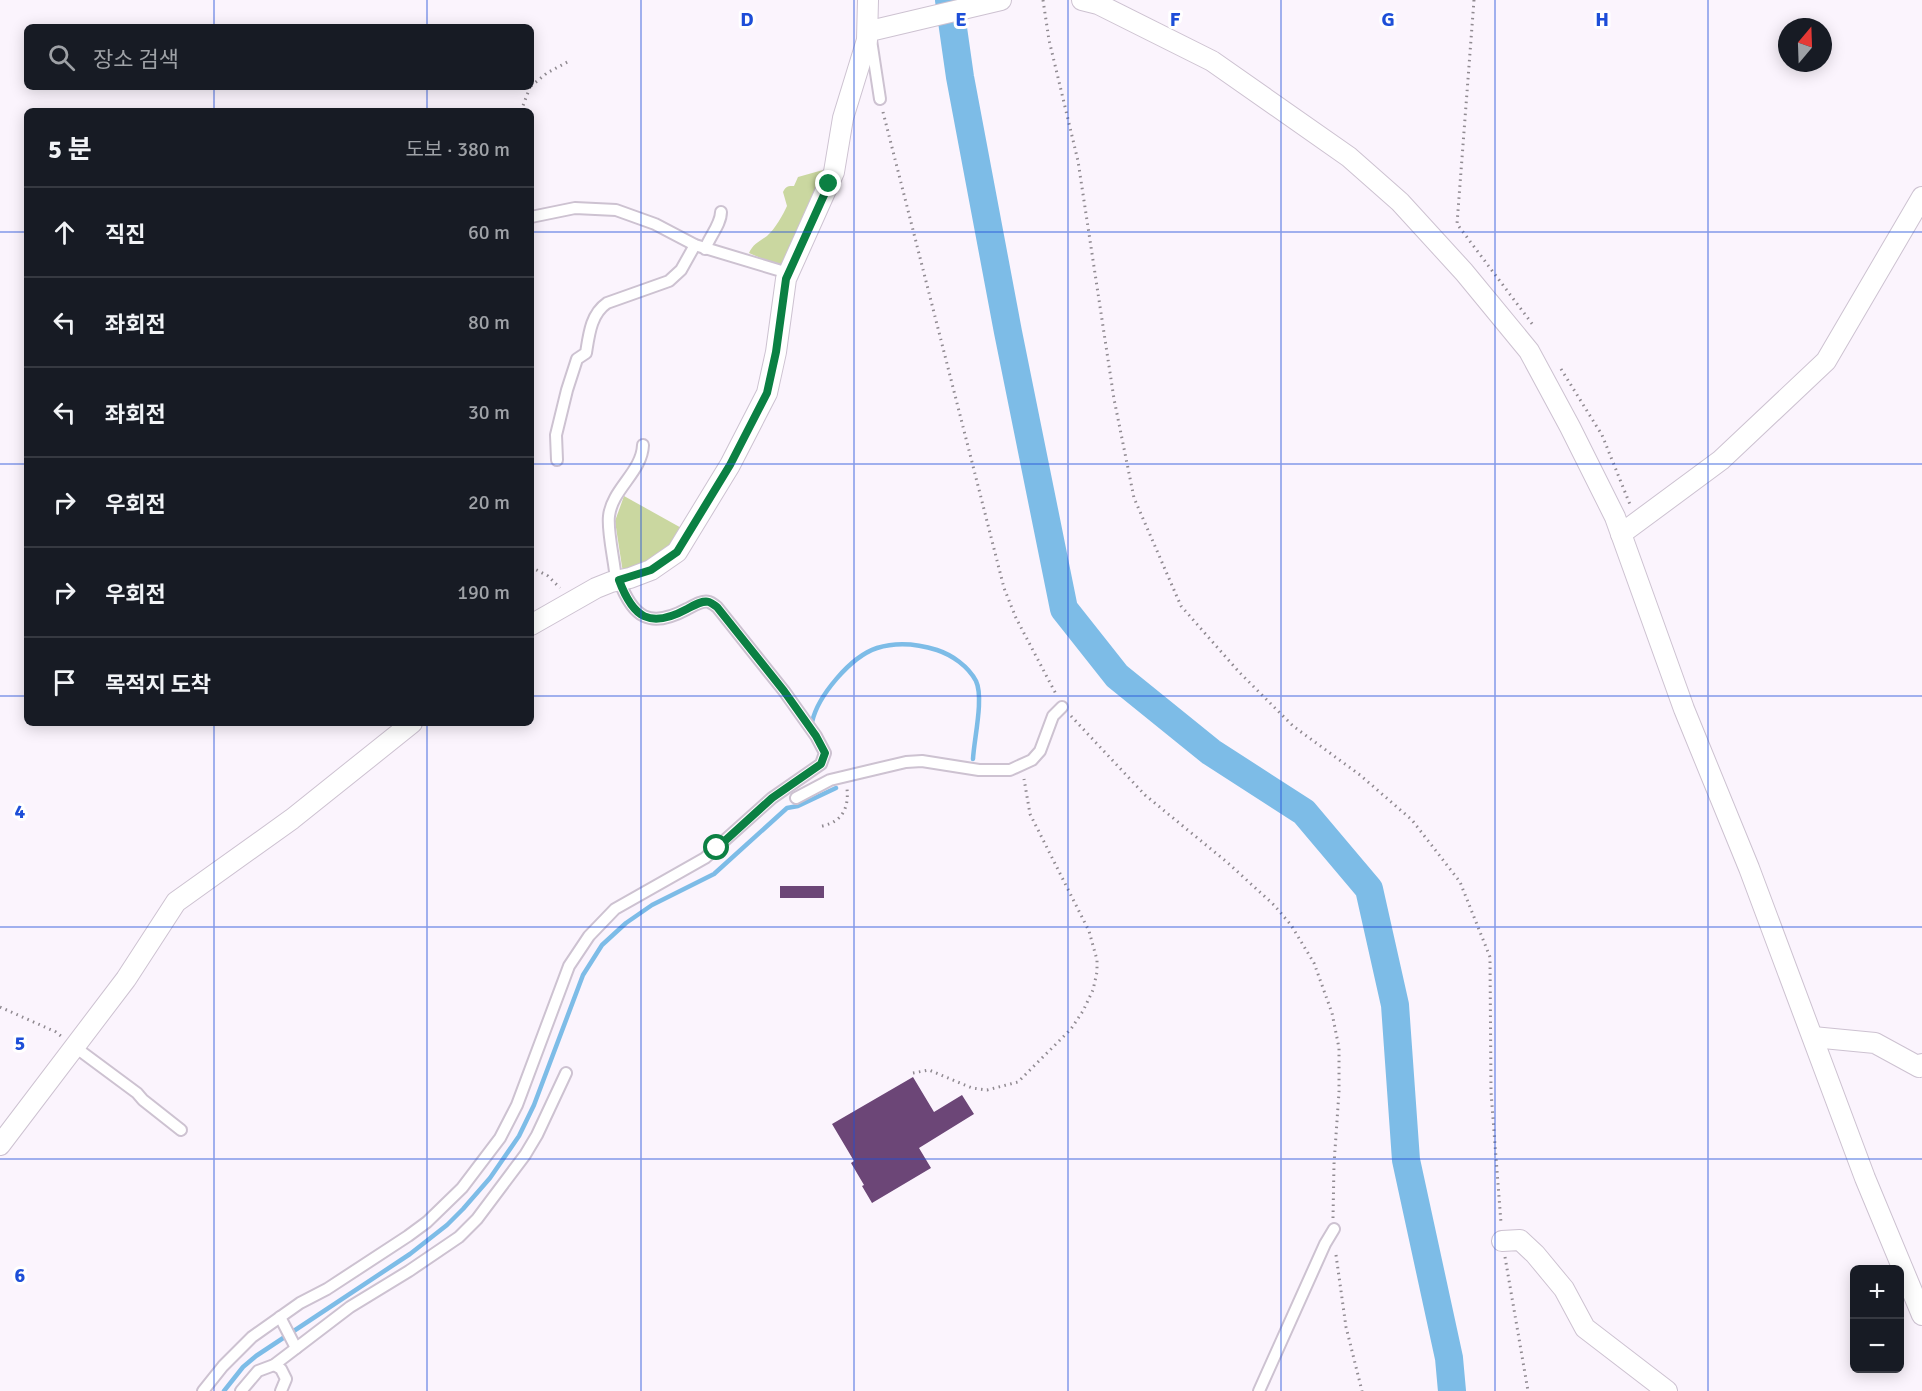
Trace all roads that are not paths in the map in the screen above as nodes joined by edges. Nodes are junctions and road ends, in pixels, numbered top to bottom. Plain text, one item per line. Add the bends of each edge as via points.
1 (868, 0) edge
2 (1001, 0) edge
3 (1082, 0) edge
4 (869, 26) junction
5 (880, 99) road end
6 (1922, 197) edge
7 (721, 212) dead end
8 (534, 216) edge
9 (700, 247) junction
10 (788, 273) junction
11 (643, 445) dead end
12 (557, 460) dead end
13 (1622, 534) junction
14 (617, 581) junction
15 (534, 623) edge
16 (1062, 707) road end
17 (408, 726) edge
18 (796, 798) dead end
19 (1813, 1037) junction
20 (75, 1047) junction
21 (1922, 1064) edge
22 (566, 1072) dead end
23 (182, 1130) dead end
24 (0, 1145) edge
25 (1334, 1229) road end
26 (1502, 1241) road end
27 (1922, 1316) edge
28 (280, 1317) junction
29 (296, 1348) junction
30 (274, 1365) junction
31 (203, 1391) edge
32 (241, 1391) edge
33 (281, 1391) edge
34 (1259, 1391) edge
35 (1667, 1391) edge

1 - 4 street
2 - 4 street via 891,26
3 - 13 street via 1098,4 1212,60 1349,158 1400,202 1529,351
4 - 5 lane
4 - 10 street via 848,97 834,172
6 - 13 street via 1826,361 1721,460
7 - 9 lane via 721,220
8 - 9 lane via 575,208 616,210
9 - 10 lane
9 - 12 lane via 669,281 599,308 586,352 577,359 567,390 556,435
10 - 14 street via 769,386 730,465 677,552 651,570
11 - 14 lane via 642,456 609,515
13 - 19 street via 1684,709
14 - 15 street via 596,588
14 - 28 lane via 635,609 654,620 673,617 700,603 717,607 816,736 825,753 824,760 772,798 705,858 615,909 589,936 569,966 517,1105 500,1138 462,1188 408,1236
16 - 18 lane via 1053,716 1040,751 1032,760 1010,770 906,762 830,780
17 - 20 street via 292,819 176,902
19 - 21 street via 1875,1043 1919,1067
19 - 27 street
20 - 23 lane
20 - 24 street
22 - 29 lane via 537,1135 477,1219 438,1252 350,1307
25 - 34 lane
26 - 35 street via 1520,1240 1564,1289 1585,1328
28 - 29 lane
28 - 31 lane via 237,1351
29 - 30 lane
30 - 32 lane via 258,1371
30 - 33 lane via 286,1379

